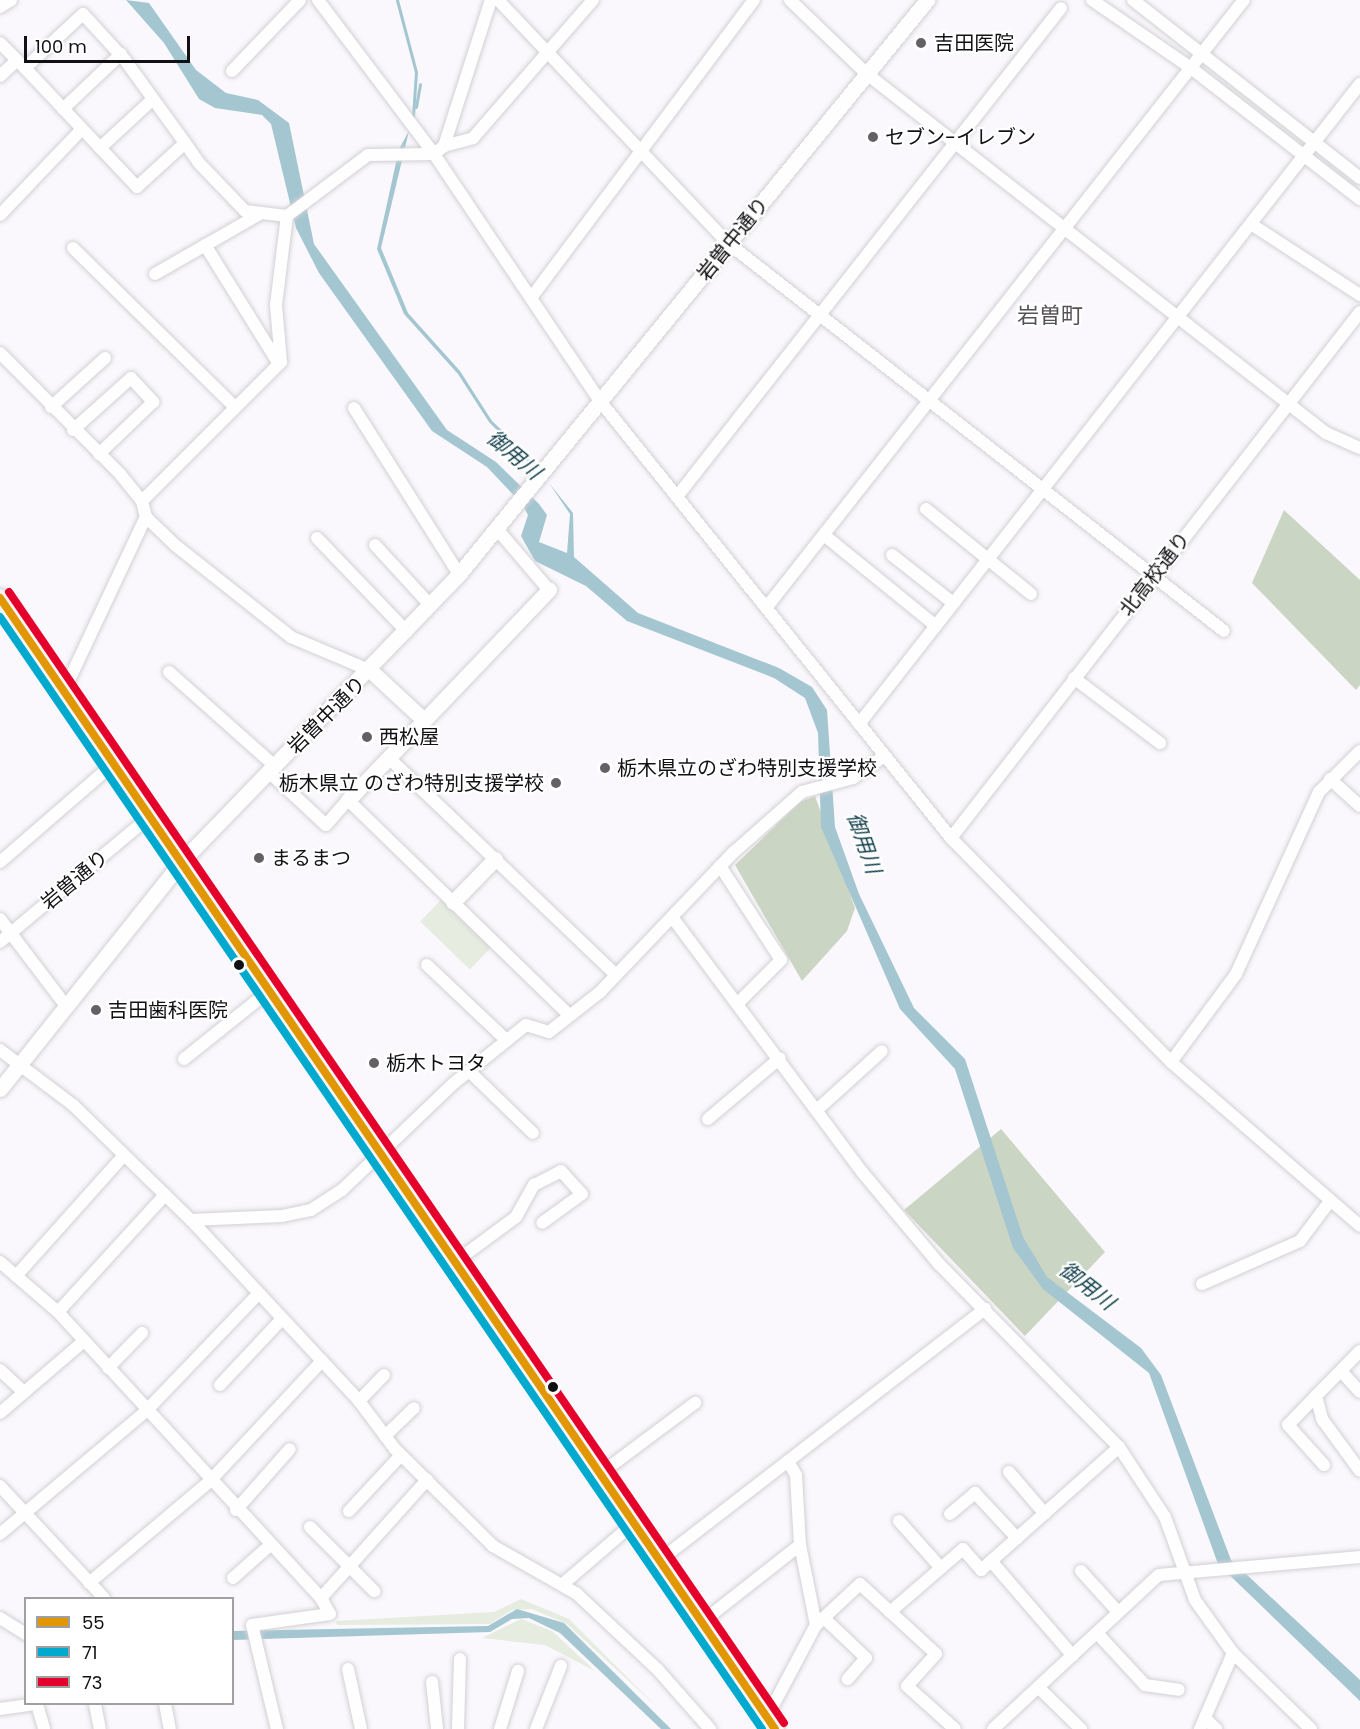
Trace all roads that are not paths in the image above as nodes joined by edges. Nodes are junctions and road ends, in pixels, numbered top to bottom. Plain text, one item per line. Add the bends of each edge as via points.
1 (11, 0) edge
2 (300, 0) edge
3 (318, 0) edge
4 (491, 0) edge
5 (498, 0) edge
6 (593, 0) edge
7 (754, 0) edge
8 (790, 0) edge
9 (927, 0) edge
10 (1092, 0) edge
11 (1133, 0) edge
12 (1244, 0) edge
13 (0, 7) edge
14 (1061, 8) dead end
15 (0, 43) edge
16 (121, 54) junction
17 (548, 54) junction
18 (1202, 54) junction
19 (21, 64) junction
20 (1191, 68) junction
21 (232, 71) dead end
22 (867, 74) junction
23 (0, 76) edge
24 (1360, 84) edge
25 (153, 99) junction
26 (63, 109) junction
27 (82, 129) junction
28 (955, 142) junction
29 (1315, 142) junction
30 (185, 143) junction
31 (100, 148) junction
32 (439, 150) junction
33 (642, 153) junction
34 (1304, 155) junction
35 (1360, 178) edge
36 (1360, 199) edge
37 (0, 215) edge
38 (258, 215) junction
39 (288, 216) junction
40 (1251, 224) junction
41 (1066, 229) junction
42 (729, 244) junction
43 (205, 245) junction
44 (73, 248) dead end
45 (155, 274) dead end
46 (1360, 294) edge
47 (531, 298) junction
48 (1360, 312) edge
49 (819, 314) junction
50 (1179, 315) junction
51 (0, 353) edge
52 (105, 358) dead end
53 (279, 364) junction
54 (600, 401) junction
55 (931, 401) junction
56 (1289, 403) junction
57 (51, 407) junction
58 (235, 407) junction
59 (354, 408) dead end
60 (73, 430) junction
61 (1360, 447) edge
62 (99, 454) junction
63 (1042, 489) junction
64 (680, 494) junction
65 (142, 501) junction
66 (926, 509) dead end
67 (146, 517) junction
68 (497, 529) junction
69 (824, 535) junction
70 (317, 538) dead end
71 (375, 545) dead end
72 (892, 555) dead end
73 (987, 560) junction
74 (459, 574) junction
75 (1154, 575) junction
76 (549, 590) joint
77 (1031, 594) dead end
78 (0, 598) edge
79 (953, 603) junction
80 (431, 606) junction
81 (766, 608) junction
82 (936, 626) junction
83 (1224, 631) dead end
84 (407, 632) junction
85 (371, 671) junction
86 (169, 672) dead end
87 (1074, 678) junction
88 (63, 693) junction
89 (424, 720) junction
90 (859, 724) junction
91 (1160, 743) dead end
92 (1360, 752) edge
93 (885, 756) junction
94 (388, 758) junction
95 (113, 764) junction
96 (273, 770) junction
97 (1330, 780) junction
98 (348, 800) junction
99 (1360, 806) edge
100 (149, 817) junction
101 (951, 838) junction
102 (495, 859) junction
103 (0, 862) edge
104 (181, 862) junction
105 (720, 866) junction
106 (453, 902) junction
107 (672, 916) junction
108 (0, 919) edge
109 (11, 933) junction
110 (0, 942) edge
111 (427, 964) dead end
112 (616, 975) junction
113 (270, 990) junction
114 (738, 1003) junction
115 (66, 1006) junction
116 (569, 1015) junction
117 (507, 1041) junction
118 (0, 1050) edge
119 (882, 1051) dead end
120 (780, 1058) junction
121 (184, 1059) dead end
122 (1172, 1062) junction
123 (20, 1064) junction
124 (469, 1071) junction
125 (0, 1089) edge
126 (818, 1109) junction
127 (708, 1119) dead end
128 (533, 1133) dead end
129 (124, 1155) junction
130 (382, 1155) junction
131 (165, 1195) junction
132 (1330, 1201) junction
133 (191, 1220) junction
134 (543, 1223) dead end
135 (1360, 1226) edge
136 (0, 1262) edge
137 (455, 1262) junction
138 (16, 1276) junction
139 (1202, 1284) dead end
140 (259, 1293) junction
141 (985, 1309) junction
142 (58, 1312) junction
143 (282, 1319) junction
144 (142, 1332) dead end
145 (84, 1341) junction
146 (1360, 1351) edge
147 (322, 1361) junction
148 (108, 1368) junction
149 (0, 1370) edge
150 (1341, 1371) junction
151 (384, 1375) dead end
152 (220, 1385) dead end
153 (24, 1392) junction
154 (1360, 1392) edge
155 (1316, 1396) junction
156 (359, 1401) junction
157 (695, 1403) dead end
158 (414, 1408) dead end
159 (146, 1411) junction
160 (0, 1413) edge
161 (385, 1436) junction
162 (1119, 1447) junction
163 (290, 1449) dead end
164 (401, 1455) junction
165 (789, 1461) junction
166 (1324, 1465) dead end
167 (1360, 1471) edge
168 (1009, 1472) dead end
169 (600, 1474) junction
170 (427, 1480) junction
171 (209, 1482) junction
172 (0, 1486) edge
173 (236, 1510) junction
174 (350, 1511) dead end
175 (24, 1513) junction
176 (950, 1514) dead end
177 (1045, 1514) junction
178 (899, 1521) dead end
179 (634, 1523) junction
180 (310, 1527) dead end
181 (0, 1534) edge
182 (1017, 1538) junction
183 (800, 1545) junction
184 (269, 1546) junction
185 (1360, 1557) edge
186 (660, 1560) junction
187 (991, 1562) junction
188 (349, 1567) junction
189 (941, 1568) junction
190 (1081, 1571) dead end
191 (1187, 1571) junction
192 (233, 1578) dead end
193 (89, 1582) junction
194 (563, 1584) junction
195 (374, 1591) dead end
196 (102, 1597) edge
197 (321, 1598) junction
198 (890, 1612) junction
199 (1119, 1612) junction
200 (0, 1618) edge
201 (702, 1622) junction
202 (820, 1622) junction
203 (24, 1633) edge
204 (1097, 1633) junction
205 (1233, 1653) junction
206 (1073, 1656) junction
207 (460, 1659) dead end
208 (561, 1666) dead end
209 (348, 1669) dead end
210 (518, 1671) dead end
211 (848, 1679) dead end
212 (432, 1682) dead end
213 (1039, 1688) junction
214 (1179, 1690) dead end
215 (30, 1705) edge
216 (37, 1705) edge
217 (95, 1705) edge
218 (165, 1705) edge
219 (0, 1709) edge
220 (771, 1723) edge
221 (1203, 1723) edge
222 (44, 1729) edge
223 (100, 1729) edge
224 (170, 1729) edge
225 (277, 1729) edge
226 (361, 1729) edge
227 (437, 1729) edge
228 (458, 1729) edge
229 (500, 1729) edge
230 (536, 1729) edge
231 (710, 1729) edge
232 (955, 1729) edge
233 (993, 1729) edge
234 (1081, 1729) edge
235 (1216, 1729) edge
236 (1311, 1729) edge

1 - 13 street
2 - 21 street
3 - 32 street
4 - 32 street
5 - 17 street
6 - 17 street
7 - 33 street
8 - 22 street
9 - 22 street, 岩曽中通り
10 - 20 street
11 - 18 street
12 - 18 street
14 - 28 street
15 - 19 street
16 - 19 street via 83,14
16 - 25 street
16 - 26 street
17 - 32 street via 473,138
17 - 33 street
18 - 20 street
18 - 29 street
19 - 23 street
19 - 26 street
20 - 34 street
20 - 41 street
22 - 28 street
22 - 42 street, 岩曽中通り
24 - 29 street
25 - 30 street
25 - 31 street
26 - 27 street
27 - 31 street
27 - 37 street
28 - 41 street
28 - 49 street
29 - 34 street
29 - 35 street
30 - 31 street via 137,187
30 - 38 street via 244,211
32 - 39 street via 368,155
32 - 47 street
33 - 42 street
33 - 47 street
34 - 36 street
34 - 40 street
38 - 39 street
38 - 43 street
39 - 53 street via 276,305
40 - 46 street
40 - 50 street
41 - 50 street
41 - 55 street
42 - 49 street
42 - 54 street, 岩曽中通り
43 - 45 street
43 - 53 street
44 - 58 street
47 - 54 street
48 - 56 street, 北高校通り
49 - 55 street
49 - 64 street
50 - 56 street
50 - 63 street
51 - 57 street
52 - 57 street
53 - 58 street
54 - 64 street
54 - 68 street, 岩曽中通り
55 - 63 street
55 - 69 street
56 - 61 street via 1326,433
56 - 75 street, 北高校通り
57 - 60 street
58 - 65 street
59 - 74 street
60 - 62 street
60 - 62 street via 131,378 153,402
62 - 65 street
63 - 73 street
63 - 75 street
64 - 81 street
65 - 67 street
66 - 73 street
67 - 85 street via 291,637
67 - 88 street
68 - 74 street, 岩曽中通り
68 - 76 street
69 - 81 street
69 - 82 street
70 - 84 street
71 - 80 street
72 - 79 street
73 - 77 street
73 - 79 street
74 - 80 street, 岩曽中通り
75 - 83 street
75 - 87 street, 北高校通り
76 - 89 street
78 - 88 main road
79 - 82 street
80 - 84 street, 岩曽中通り
81 - 90 street
82 - 90 street
84 - 85 street, 岩曽中通り
85 - 89 street
85 - 96 street, 岩曽中通り
86 - 96 street
87 - 91 street
87 - 101 street, 北高校通り
88 - 95 main road
89 - 94 street
90 - 93 street
92 - 97 street
93 - 101 street
93 - 105 street via 853,778 802,792
94 - 98 street
94 - 102 street
95 - 100 main road
95 - 103 street
96 - 98 street via 326,825
96 - 104 street, 岩曽中通り
97 - 99 street
97 - 122 street via 1319,792 1236,974
98 - 106 street
100 - 104 main road
100 - 109 street, 岩曽通り
101 - 122 street
102 - 106 street
102 - 112 street
104 - 113 main road
104 - 115 street, 岩曽中通り
105 - 107 street
105 - 114 street via 781,960
106 - 116 street
107 - 112 street
107 - 114 street
108 - 109 street
109 - 110 street, 岩曽通り
109 - 115 street
111 - 117 street
112 - 116 street
113 - 121 street
113 - 130 main road
114 - 120 street
115 - 123 street, 岩曽中通り
116 - 117 street via 549,1032 526,1025
117 - 124 street
118 - 123 street
119 - 126 street
120 - 126 street
120 - 127 street
122 - 132 street
123 - 125 street, 岩曽中通り
123 - 129 street
124 - 128 street
124 - 130 street
126 - 141 street via 938,1263
129 - 131 street
129 - 138 street
130 - 133 street via 311,1210
130 - 137 main road
131 - 133 street
131 - 142 street
132 - 135 street
132 - 139 street via 1300,1240
133 - 140 street
134 - 137 street via 582,1194 561,1171 534,1185 516,1217
136 - 138 street
137 - 169 main road
138 - 142 street
140 - 143 street
140 - 159 street
141 - 162 street
141 - 165 street
142 - 145 street
143 - 147 street
143 - 152 street
144 - 148 street
145 - 148 street
145 - 153 street
146 - 150 street
147 - 156 street
147 - 171 street
148 - 159 street
149 - 153 street
150 - 154 street
150 - 155 street
151 - 156 street
153 - 160 street
155 - 166 street via 1288,1425
155 - 167 street via 1322,1419
156 - 161 street
157 - 169 street
158 - 161 street
159 - 171 street
159 - 175 street
161 - 164 street
162 - 177 street
162 - 191 street via 1165,1517
163 - 173 street
164 - 170 street
164 - 174 street
165 - 183 street via 796,1475
165 - 186 street
168 - 177 street
169 - 179 main road
170 - 188 street
170 - 194 street via 493,1546
171 - 173 street
171 - 193 street
172 - 175 street
173 - 184 street
175 - 181 street
175 - 193 street
176 - 182 street via 975,1493
177 - 182 street
178 - 189 street
179 - 186 main road
179 - 194 street
180 - 188 street
182 - 187 street
183 - 201 street
183 - 202 street
184 - 192 street
184 - 197 street
185 - 191 street
186 - 201 main road
187 - 189 street via 981,1570 963,1549
187 - 206 street
188 - 195 street
188 - 197 street
189 - 198 street
190 - 199 street
191 - 199 street via 1151,1580
191 - 205 street via 1195,1600
193 - 196 street
194 - 231 street via 658,1670
197 - 225 street via 330,1614 255,1620 252,1625
198 - 202 street via 860,1584
198 - 232 street via 936,1654 907,1686
199 - 204 street
200 - 203 street
201 - 220 main road
202 - 211 street via 866,1658
202 - 220 street
204 - 206 street
204 - 214 street via 1144,1685
205 - 221 street
205 - 236 street
206 - 213 street
207 - 228 street
208 - 230 street
209 - 226 street
210 - 229 street
212 - 227 street
213 - 233 street
213 - 234 street
215 - 219 street
216 - 222 street
217 - 223 street
218 - 224 street
221 - 235 street

